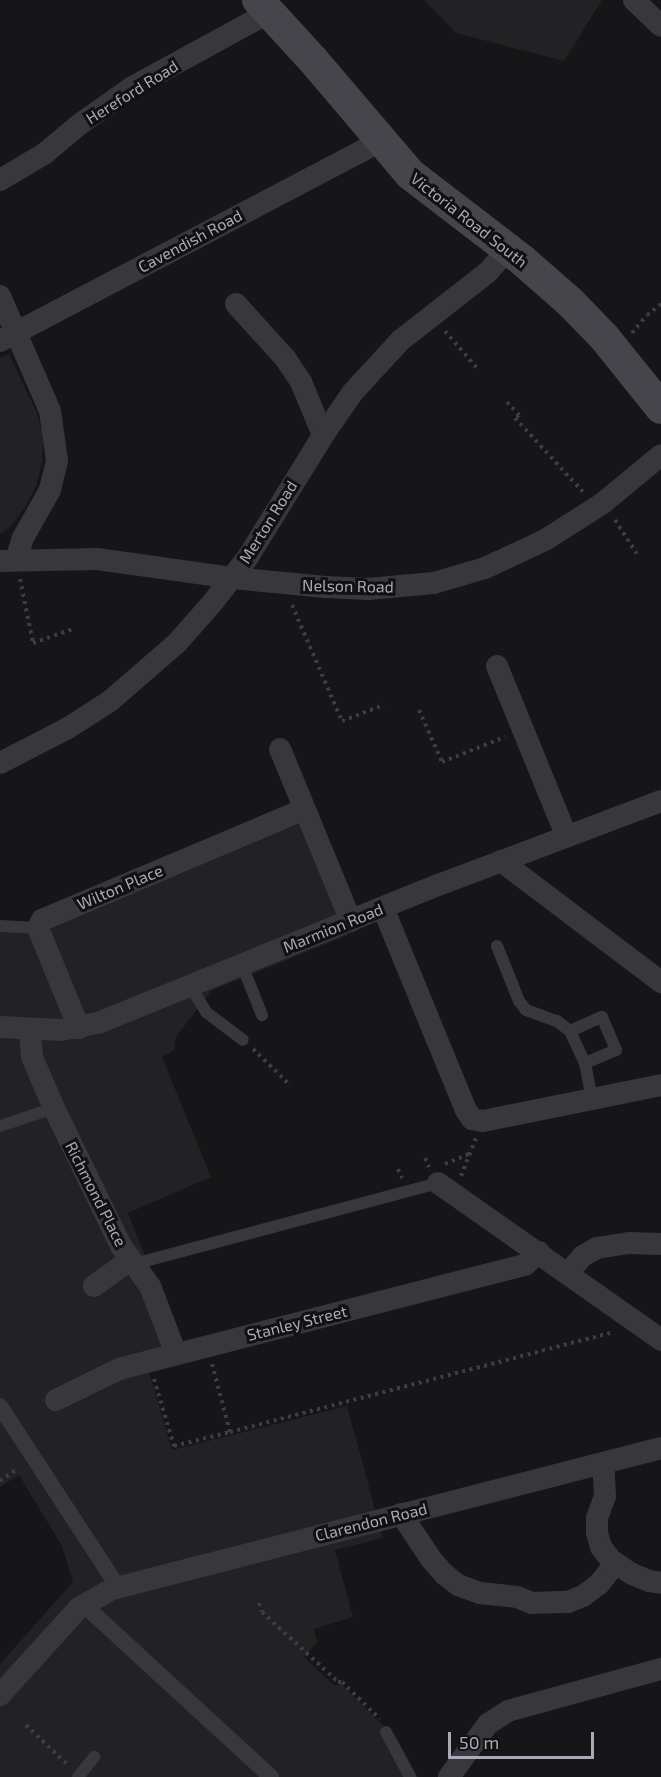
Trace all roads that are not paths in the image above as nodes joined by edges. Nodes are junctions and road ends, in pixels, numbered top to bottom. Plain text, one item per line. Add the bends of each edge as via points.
1 (633, 0) edge
2 (264, 6) edge
3 (661, 26) edge
4 (379, 142) junction
5 (0, 180) edge
6 (508, 249) junction
7 (0, 296) edge
8 (236, 303) dead end
9 (7, 337) edge
10 (661, 408) edge
11 (322, 435) junction
12 (661, 455) edge
13 (8, 560) edge
14 (232, 578) junction
15 (497, 666) dead end
16 (280, 749) dead end
17 (0, 763) edge
18 (661, 801) edge
19 (305, 808) junction
20 (566, 835) junction
21 (501, 861) junction
22 (383, 908) junction
23 (351, 921) junction
24 (0, 926) edge
25 (38, 928) junction
26 (497, 946) dead end
27 (242, 965) junction
28 (661, 982) edge
29 (190, 986) junction
30 (262, 1015) dead end
31 (0, 1027) edge
32 (79, 1028) junction
33 (30, 1029) junction
34 (570, 1031) junction
35 (243, 1040) road end
36 (585, 1063) junction
37 (661, 1085) edge
38 (592, 1098) junction
39 (54, 1108) junction
40 (0, 1126) edge
41 (446, 1188) joint
42 (661, 1244) edge
43 (539, 1252) junction
44 (132, 1262) junction
45 (568, 1273) junction
46 (94, 1286) dead end
47 (661, 1340) edge
48 (176, 1354) junction
49 (56, 1400) dead end
50 (0, 1406) edge
51 (661, 1448) edge
52 (603, 1463) junction
53 (401, 1514) junction
54 (611, 1560) junction
55 (661, 1583) edge
56 (118, 1587) junction
57 (84, 1605) junction
58 (661, 1670) edge
59 (0, 1695) edge
60 (386, 1732) road end
61 (94, 1757) dead end
62 (454, 1774) edge
63 (78, 1776) edge
64 (271, 1777) edge
65 (410, 1777) edge

1 - 3 street
2 - 4 main road, Victoria Road South
2 - 5 street, Hereford Road via 131,88 44,154
4 - 6 main road, Victoria Road South via 422,186
4 - 9 street, Cavendish Road
6 - 10 main road, Victoria Road South via 570,302
6 - 11 street, Merton Road via 488,272 431,315 377,365
7 - 9 street
8 - 11 street via 301,382
9 - 13 street via 50,411 57,461 50,490
11 - 14 street, Merton Road
12 - 14 street, Nelson Road via 566,528 514,556 457,577 413,586 368,589
13 - 14 street, Nelson Road via 97,559
14 - 17 street, Merton Road via 177,643 124,691 68,728
15 - 20 street via 525,724
16 - 19 street
18 - 20 street, Marmion Road
19 - 23 street
19 - 25 street, Wilton Place via 42,920
20 - 21 street, Marmion Road
21 - 22 street, Marmion Road
21 - 28 street
22 - 23 street, Marmion Road
22 - 38 street via 472,1119 483,1121
23 - 27 street, Marmion Road
24 - 25 lane
25 - 32 street
26 - 34 lane via 526,1010 557,1021
27 - 29 street, Marmion Road
27 - 30 lane
29 - 32 street, Marmion Road
29 - 35 lane via 206,1012
31 - 33 street, Marmion Road
32 - 33 street, Marmion Road
33 - 39 street, Richmond Place via 32,1057
34 - 36 lane
34 - 36 lane via 602,1017 616,1050
36 - 38 lane
37 - 38 street
39 - 40 lane
39 - 44 street, Richmond Place
41 - 43 street
41 - 44 lane
42 - 45 street via 597,1248 583,1256
43 - 45 street
43 - 48 street, Stanley Street via 525,1265
44 - 46 street
44 - 48 street, Richmond Place via 150,1286
45 - 47 street
48 - 49 street, Stanley Street via 119,1369
50 - 56 street
51 - 52 street, Clarendon Road
52 - 53 street, Clarendon Road
52 - 54 street via 605,1496 597,1518 597,1533
53 - 54 street via 444,1574 458,1585 480,1593 503,1594 532,1603 568,1602 600,1584 611,1569
53 - 56 street, Clarendon Road
54 - 55 street via 632,1574
56 - 57 street, Clarendon Road
57 - 59 street, Clarendon Road via 60,1626
57 - 64 street
58 - 62 street via 508,1711 488,1724
60 - 65 lane
61 - 63 lane

